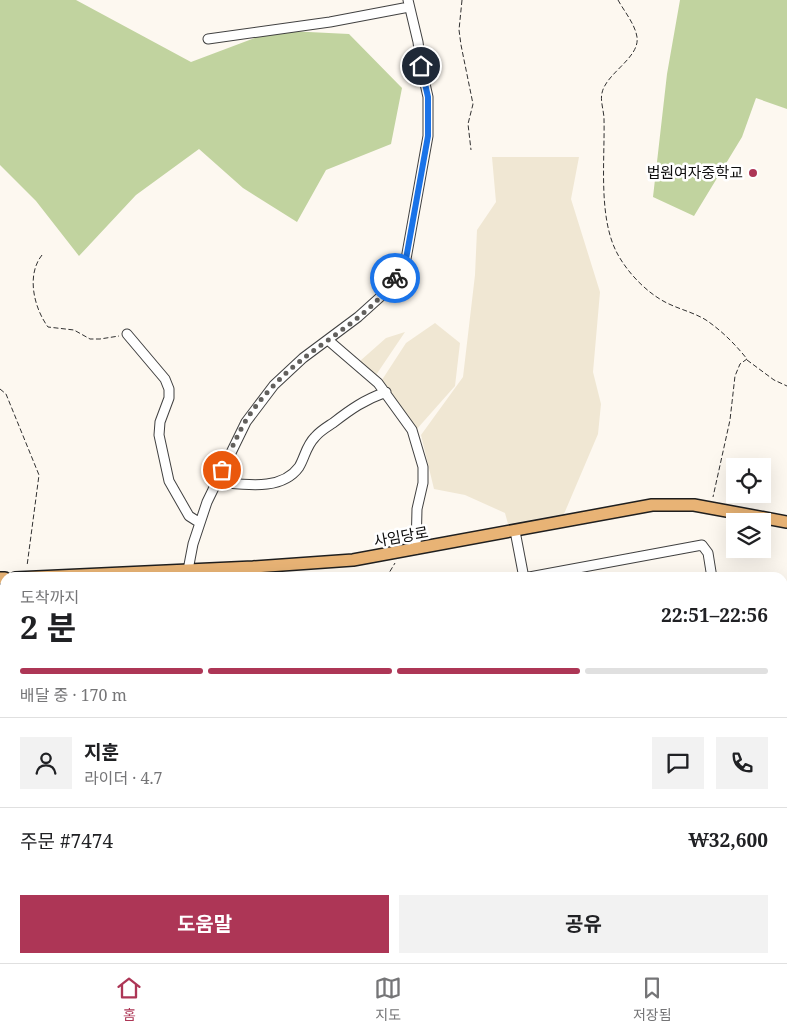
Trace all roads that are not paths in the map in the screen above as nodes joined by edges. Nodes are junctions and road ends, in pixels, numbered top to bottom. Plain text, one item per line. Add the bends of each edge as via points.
1 (408, 3) edge
2 (208, 39) dead end
3 (127, 334) road end
4 (328, 340) junction
5 (386, 392) junction
6 (216, 482) junction
7 (787, 522) edge
8 (200, 523) junction
9 (514, 531) junction
10 (416, 549) junction
11 (188, 570) junction
12 (141, 572) edge
13 (523, 572) edge
14 (556, 572) edge
15 (711, 572) edge

1 - 2 street via 330,22
1 - 4 street via 428,97 428,136 406,259 388,290
3 - 8 street via 165,379 169,389 159,435 169,481 189,516
4 - 5 street
4 - 6 street via 274,385 246,422
5 - 6 street via 358,404 316,435 308,444 299,466 286,479 261,484
5 - 10 street via 412,430 423,468
6 - 8 street
7 - 9 main road, 사임당로 via 694,505 652,504
8 - 11 street
9 - 10 main road, 사임당로
9 - 13 street
10 - 11 main road, 사임당로 via 353,560
11 - 12 main road, 사임당로
14 - 15 street via 702,545 708,553

